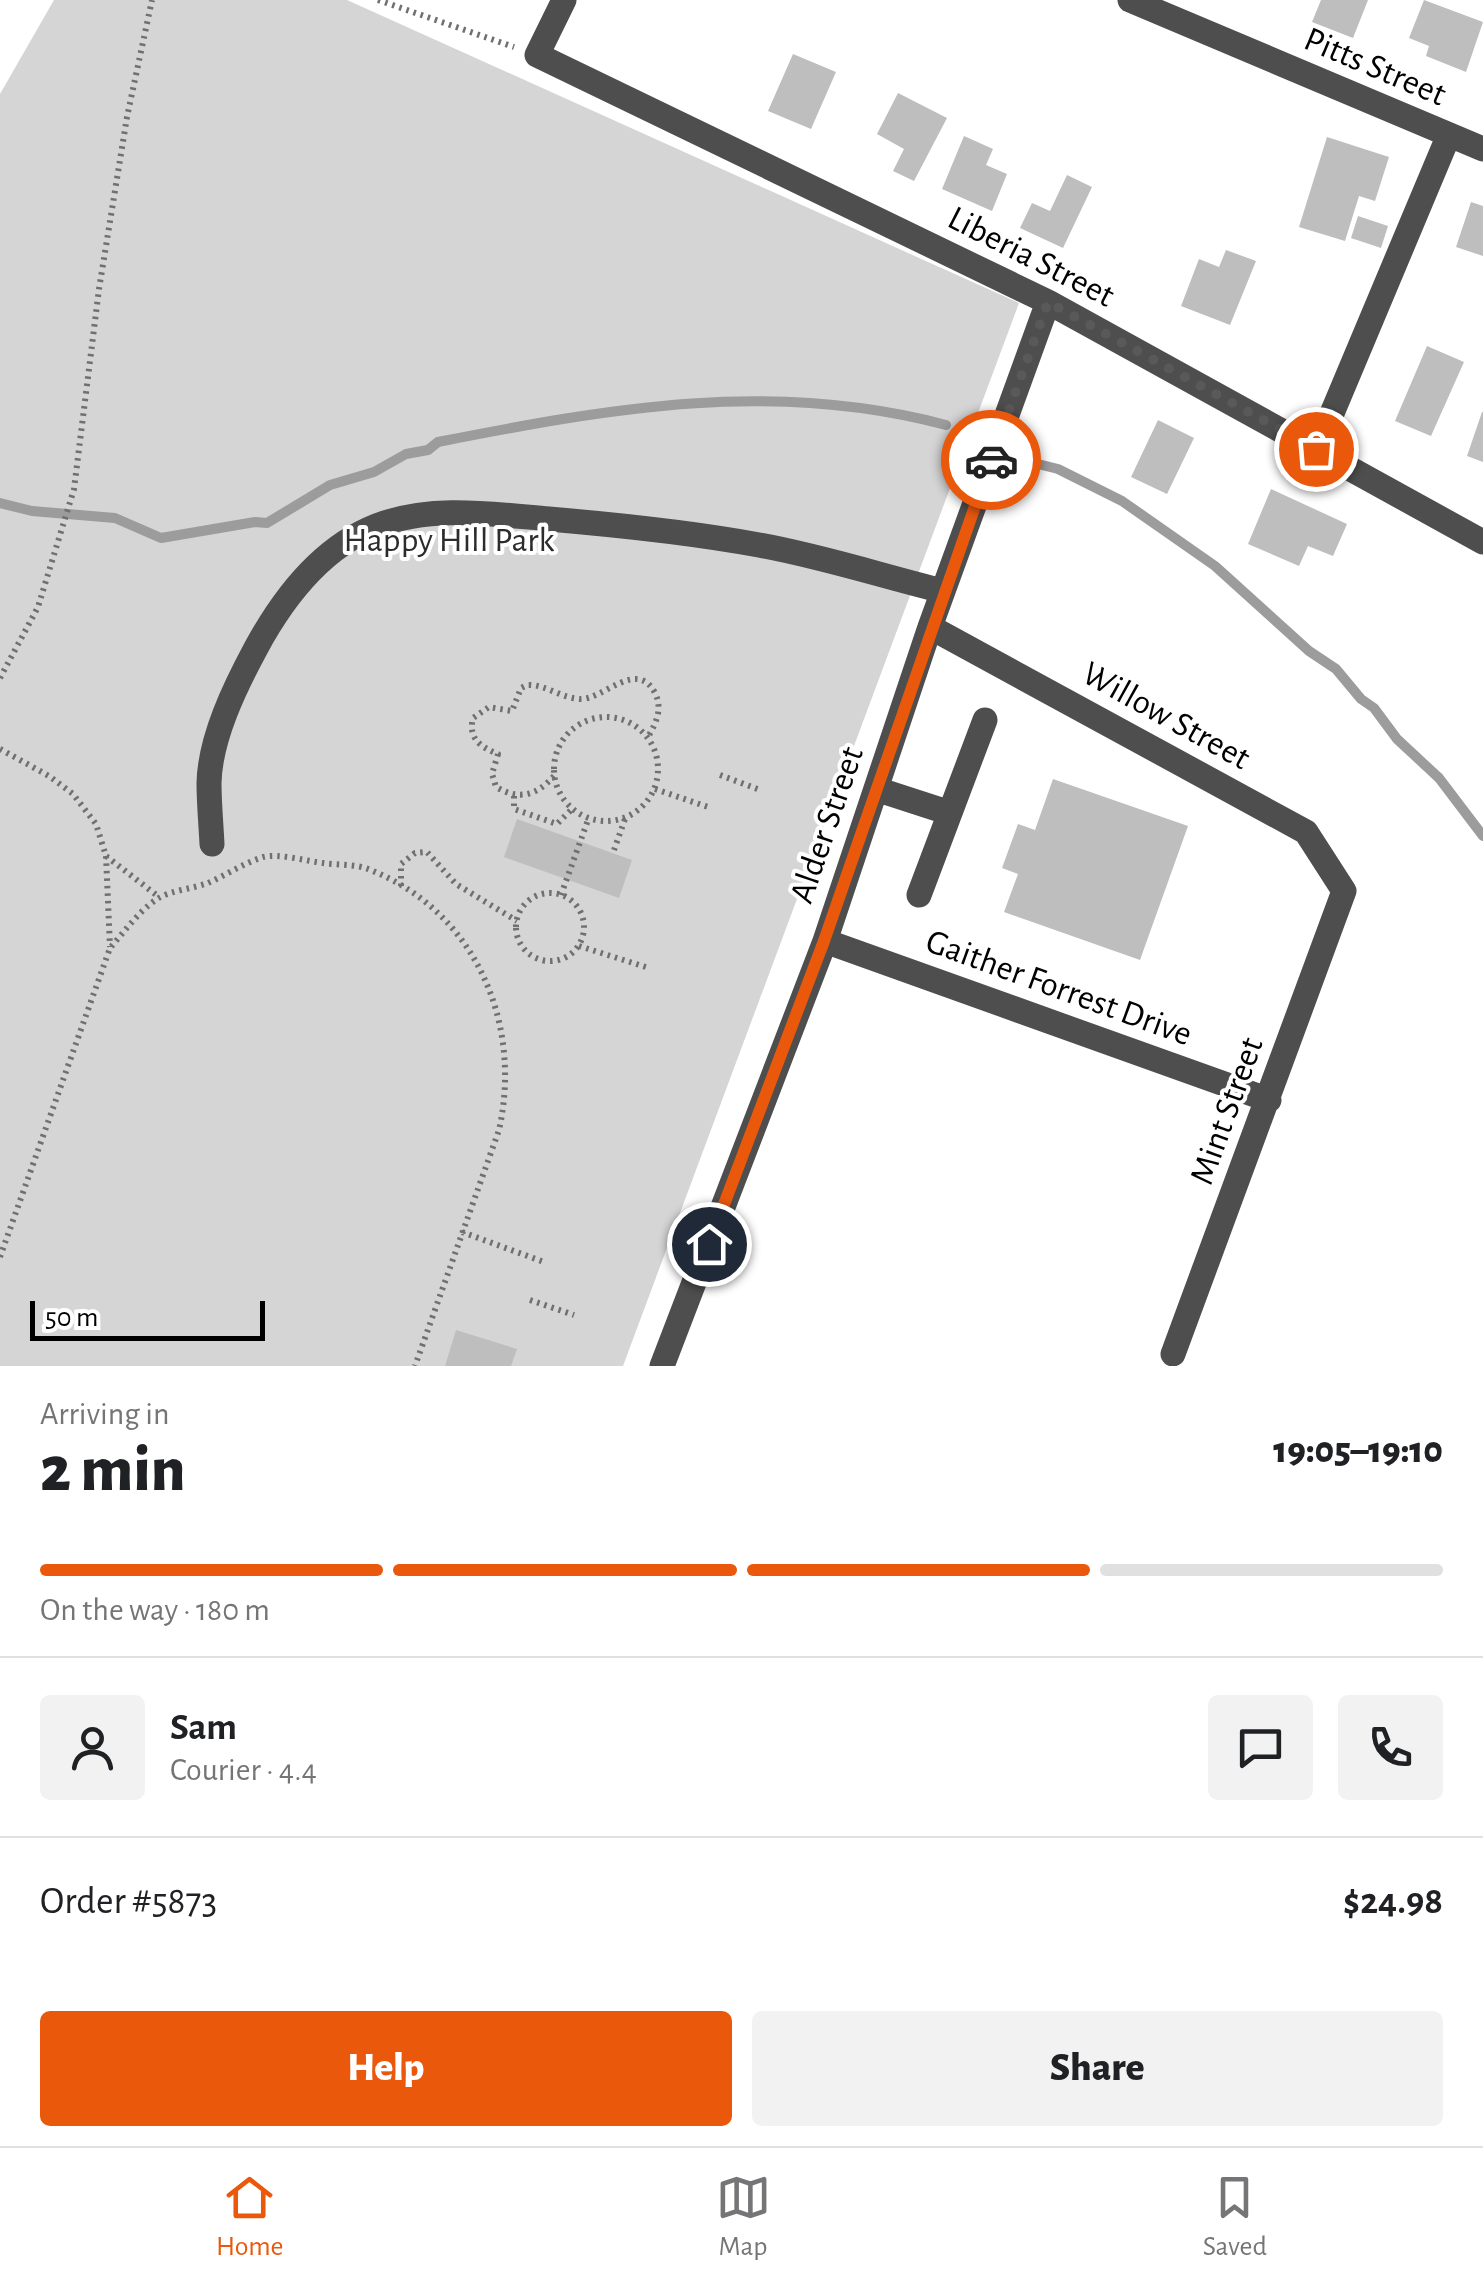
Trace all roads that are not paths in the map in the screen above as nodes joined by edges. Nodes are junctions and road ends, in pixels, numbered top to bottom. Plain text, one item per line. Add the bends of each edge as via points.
1 (564, 0) edge
2 (1130, 0) edge
3 (1448, 137) junction
4 (1483, 149) edge
5 (1048, 302) junction
6 (1316, 449) junction
7 (1483, 542) edge
8 (943, 591) junction
9 (930, 627) junction
10 (985, 720) dead end
11 (876, 789) junction
12 (950, 814) junction
13 (212, 844) dead end
14 (1344, 891) joint
15 (919, 896) dead end
16 (824, 941) junction
17 (1269, 1100) junction
18 (1174, 1354) dead end
19 (662, 1366) edge

1 - 5 street, Liberia Street via 537,55
2 - 3 street, Pitts Street
3 - 4 street, Pitts Street
3 - 6 street
5 - 6 street, Liberia Street
5 - 8 street, Alder Street
6 - 7 street, Liberia Street
8 - 9 street, Alder Street
8 - 13 street via 763,545 670,530 460,512 376,526 336,548 306,576 276,610 242,674 213,752
9 - 11 street, Alder Street
9 - 14 street, Willow Street via 1306,832
10 - 12 street
11 - 12 street
11 - 16 street, Alder Street
12 - 15 street
14 - 17 street, Mint Street
16 - 17 street, Gaither Forrest Drive
16 - 19 street, Alder Street
17 - 18 street, Mint Street

